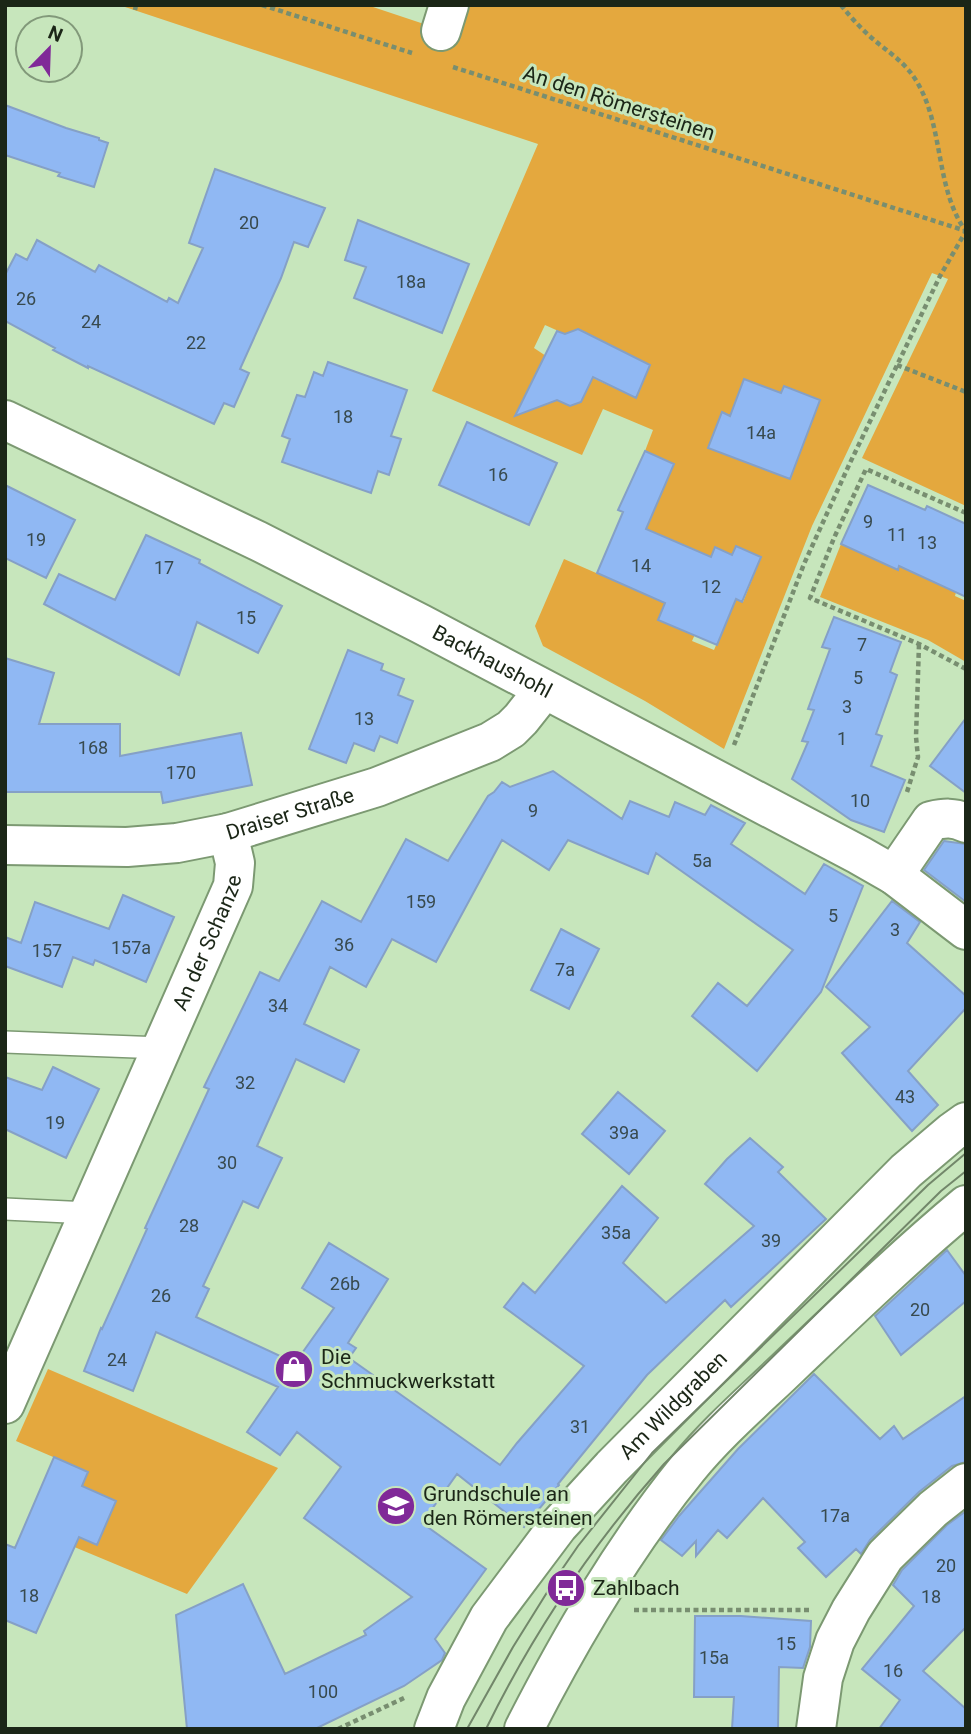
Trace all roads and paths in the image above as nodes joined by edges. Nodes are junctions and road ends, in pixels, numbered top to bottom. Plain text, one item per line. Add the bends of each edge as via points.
1 (262, 5) edge
2 (842, 5) edge
3 (439, 39) edge
4 (966, 231) edge
5 (897, 365) junction
6 (966, 392) edge
7 (5, 420) edge
8 (966, 513) edge
9 (919, 644) junction
10 (966, 669) edge
11 (544, 690) junction
12 (913, 773) dead end
13 (719, 782) junction
14 (966, 823) edge
15 (228, 833) junction
16 (5, 845) edge
17 (894, 875) junction
18 (966, 930) edge
19 (5, 1042) edge
20 (162, 1048) junction
21 (966, 1122) edge
22 (966, 1205) edge
23 (5, 1209) edge
24 (89, 1213) junction
25 (5, 1404) edge
26 (966, 1483) edge
27 (632, 1610) dead end
28 (851, 1610) junction
29 (434, 1729) edge
30 (524, 1729) edge
31 (816, 1729) edge

1 - 3 path, An den Römersteinen
2 - 4 path via 877,43 902,61 918,83 938,140 950,204
3 - 4 path, An den Römersteinen
4 - 5 path
5 - 6 path
5 - 13 path via 804,564
7 - 11 street, Backhaushohl via 258,541
8 - 9 path via 866,469 810,598
9 - 10 path
9 - 12 path via 918,757
11 - 13 street, Backhaushohl
11 - 15 street, Draiser Straße via 511,729 490,742 377,787
13 - 17 street, Backhaushohl
14 - 17 street via 945,818 931,821
15 - 16 street, Draiser Straße via 127,846
15 - 20 street, An der Schanze via 233,886
17 - 18 street, Backhaushohl
19 - 20 lane
20 - 24 street, An der Schanze
21 - 29 street, Am Wildgraben via 906,1171 558,1526 489,1618
22 - 30 street via 825,1333 689,1467 615,1568
23 - 24 lane
24 - 25 street, An der Schanze
26 - 28 street via 885,1556
27 - 28 path
28 - 31 street via 823,1678

